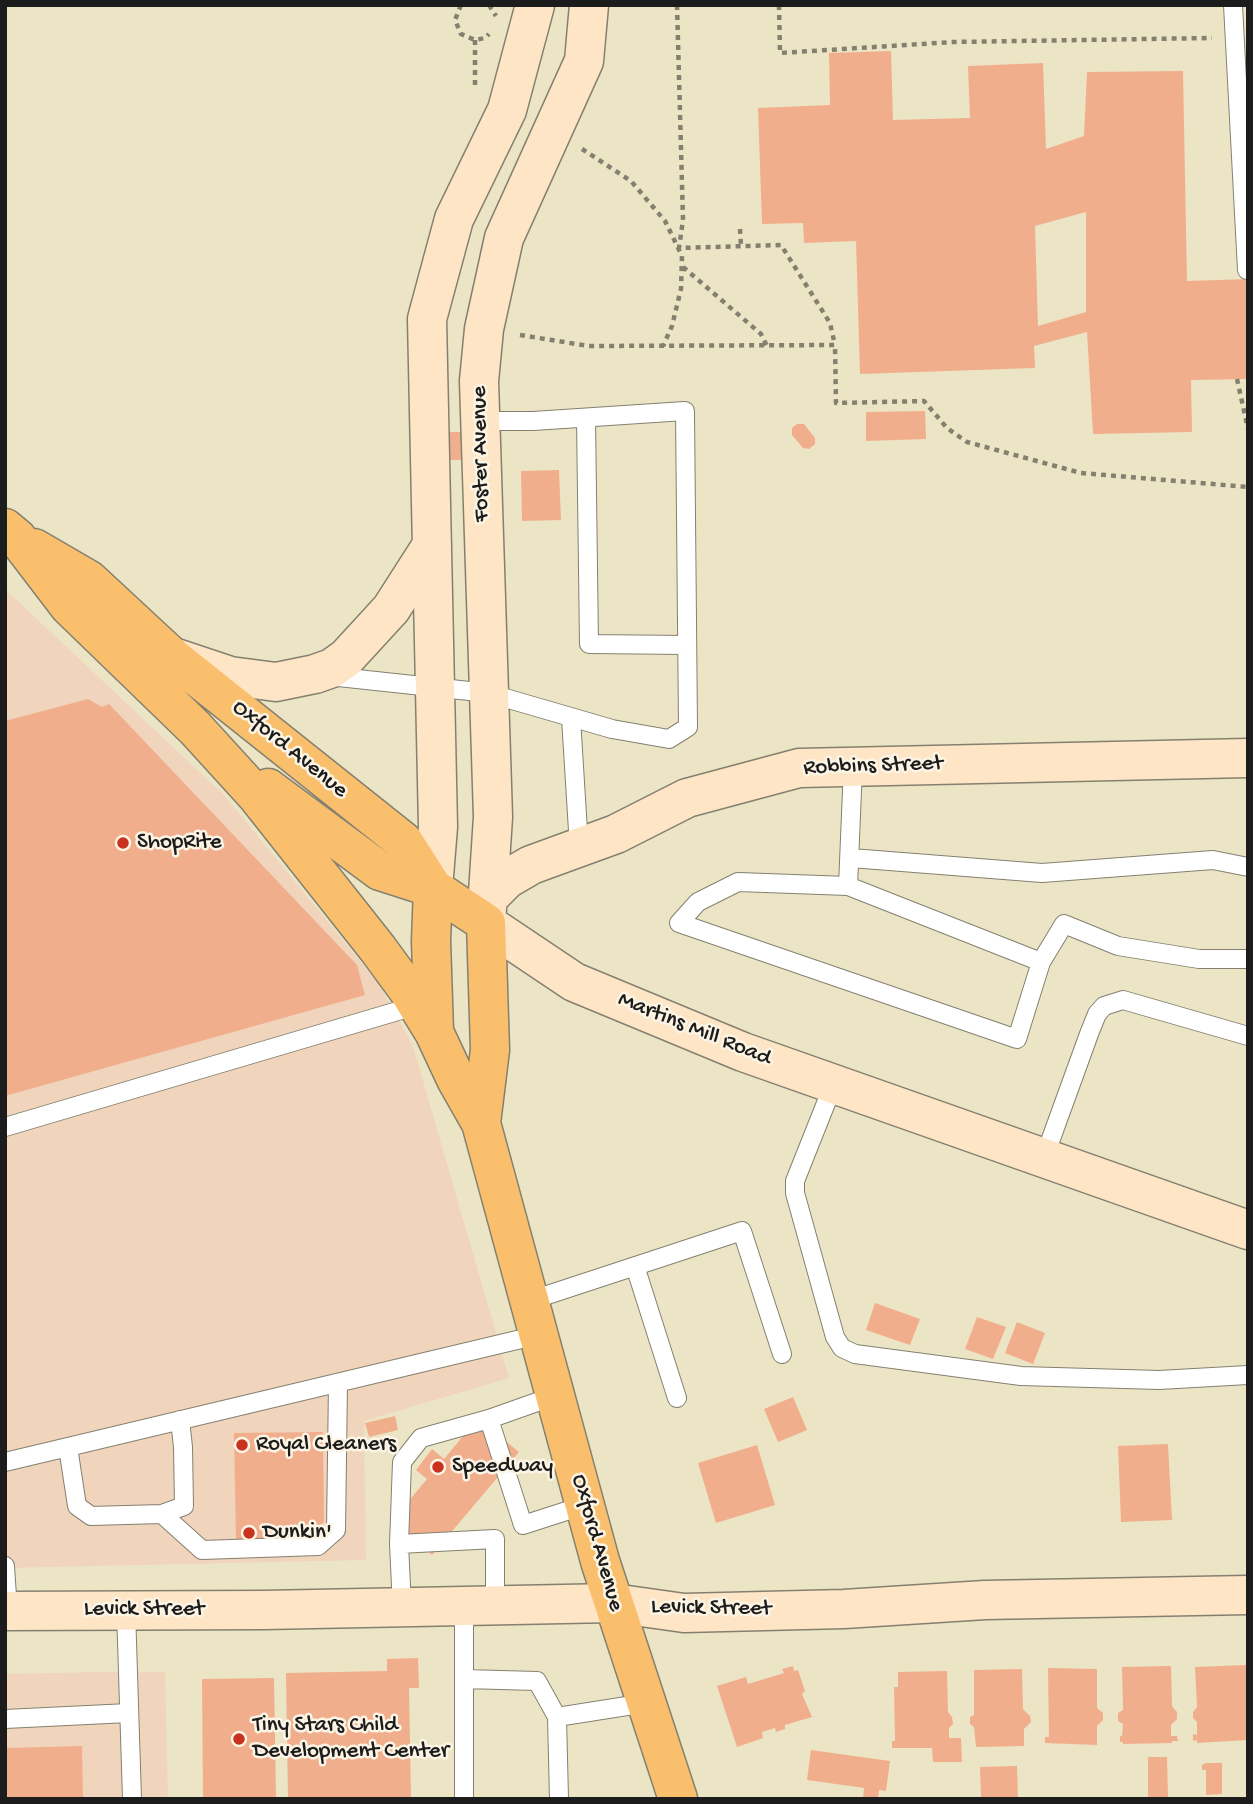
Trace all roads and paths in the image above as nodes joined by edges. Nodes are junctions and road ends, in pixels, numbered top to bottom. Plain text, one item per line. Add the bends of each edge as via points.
1 (461, 5) edge
2 (489, 5) edge
3 (535, 5) edge
4 (589, 5) edge
5 (677, 5) edge
6 (779, 5) edge
7 (1233, 5) edge
8 (1234, 37) junction
9 (475, 40) junction
10 (475, 91) dead end
11 (577, 147) dead end
12 (740, 229) dead end
13 (741, 246) junction
14 (678, 248) junction
15 (682, 267) junction
16 (1247, 270) edge
17 (510, 334) dead end
18 (835, 345) junction
19 (663, 346) junction
20 (767, 346) junction
21 (1237, 379) dead end
22 (586, 418) junction
23 (481, 421) junction
24 (1248, 429) edge
25 (1248, 487) edge
26 (11, 533) edge
27 (432, 545) junction
28 (687, 645) junction
29 (173, 657) junction
30 (315, 674) junction
31 (434, 689) junction
32 (488, 694) junction
33 (570, 718) junction
34 (195, 728) junction
35 (1248, 758) edge
36 (853, 767) junction
37 (579, 848) junction
38 (851, 858) junction
39 (1248, 867) edge
40 (848, 886) junction
41 (433, 888) junction
42 (487, 911) junction
43 (1248, 959) edge
44 (1041, 962) junction
45 (426, 1019) junction
46 (1248, 1036) edge
47 (835, 1083) junction
48 (481, 1123) junction
49 (5, 1127) edge
50 (1044, 1158) junction
51 (1248, 1230) edge
52 (635, 1266) junction
53 (533, 1318) junction
54 (782, 1354) dead end
55 (1248, 1375) edge
56 (338, 1383) junction
57 (554, 1396) junction
58 (677, 1398) dead end
59 (489, 1419) junction
60 (180, 1420) junction
61 (68, 1447) junction
62 (5, 1462) edge
63 (585, 1505) junction
64 (162, 1514) junction
65 (523, 1525) junction
66 (495, 1539) junction
67 (399, 1544) junction
68 (5, 1566) edge
69 (1248, 1595) edge
70 (613, 1603) junction
71 (480, 1606) junction
72 (402, 1607) junction
73 (7, 1611) edge
74 (126, 1611) junction
75 (464, 1679) junction
76 (646, 1703) junction
77 (129, 1713) junction
78 (557, 1717) junction
79 (5, 1718) edge
80 (132, 1799) edge
81 (464, 1799) edge
82 (559, 1799) edge
83 (678, 1799) edge

1 - 9 path via 456,27
2 - 9 path via 496,17 494,27 485,38
3 - 27 street via 507,110 454,219 427,319
4 - 23 street, Foster Avenue via 584,61 504,238 484,329
5 - 14 path via 683,220
6 - 8 path via 780,53 953,42
7 - 8 lane
8 - 16 lane
9 - 10 path
11 - 14 path via 631,181 665,221
12 - 13 path
13 - 14 path
13 - 18 path via 782,245 830,323
14 - 15 path
15 - 19 path via 681,289
15 - 20 path via 761,334
17 - 19 path via 589,346
18 - 20 path
18 - 25 path via 836,403 924,401 947,428 967,442 1081,473
19 - 20 path
21 - 24 path
22 - 23 lane
22 - 28 lane via 589,644
22 - 28 lane via 685,411
23 - 32 street, Foster Avenue
26 - 29 main road, Oxford Avenue via 89,580
26 - 34 main road, Oxford Avenue via 69,606
27 - 30 street via 370,634 346,658
27 - 31 street
28 - 33 lane via 688,727 669,739
29 - 30 street via 230,676 276,682
29 - 41 main road, Oxford Avenue via 403,841
30 - 31 lane
31 - 32 lane
31 - 41 street via 438,827
32 - 33 lane
32 - 42 street, Foster Avenue via 493,817
33 - 37 lane
34 - 41 main road, Martins Mill Road via 380,870
34 - 45 main road, Oxford Avenue via 257,796 378,949
35 - 36 street, Robbins Street
36 - 37 street, Robbins Street via 799,768 687,798
36 - 38 lane
37 - 42 street, Robbins Street via 518,872
38 - 39 lane via 1042,873 1213,860
38 - 40 lane
40 - 44 lane
40 - 44 lane via 738,882 698,902 679,923 1017,1039
41 - 42 main road, Martins Mill Road
41 - 45 main road, Oxford Avenue
42 - 47 street, Martins Mill Road via 574,982 743,1052
42 - 48 main road, Oxford Avenue via 490,1050
43 - 44 lane via 1199,959 1118,946 1063,924
45 - 48 main road, Oxford Avenue
45 - 49 lane
46 - 50 lane via 1123,1000 1104,1006 1089,1034
47 - 50 street, Martins Mill Road
47 - 55 lane via 795,1181 795,1193 835,1337 842,1348 855,1354 1021,1376 1159,1380
48 - 53 main road, Oxford Avenue
50 - 51 street, Martins Mill Road
52 - 53 lane
52 - 54 lane via 742,1231
52 - 58 lane
53 - 56 lane
53 - 57 main road, Oxford Avenue
56 - 60 lane
56 - 64 lane via 336,1530 318,1546 202,1550
57 - 59 lane
57 - 63 main road, Oxford Avenue
59 - 65 lane
59 - 67 lane via 421,1438 402,1462
60 - 61 lane
60 - 64 lane via 184,1506
61 - 62 lane
61 - 64 lane via 77,1506 91,1516
63 - 65 lane
63 - 70 main road, Oxford Avenue
65 - 66 lane
66 - 67 lane
66 - 71 lane
67 - 72 lane
68 - 73 lane
69 - 70 street, Levick Street via 684,1613
70 - 71 street, Levick Street
70 - 76 main road, Oxford Avenue
71 - 72 street, Levick Street
71 - 75 lane
72 - 74 street, Levick Street
73 - 74 street, Levick Street
74 - 77 lane
75 - 78 lane via 537,1681
75 - 81 lane
76 - 78 lane
76 - 83 main road, Oxford Avenue
77 - 79 lane
77 - 80 lane
78 - 82 lane

